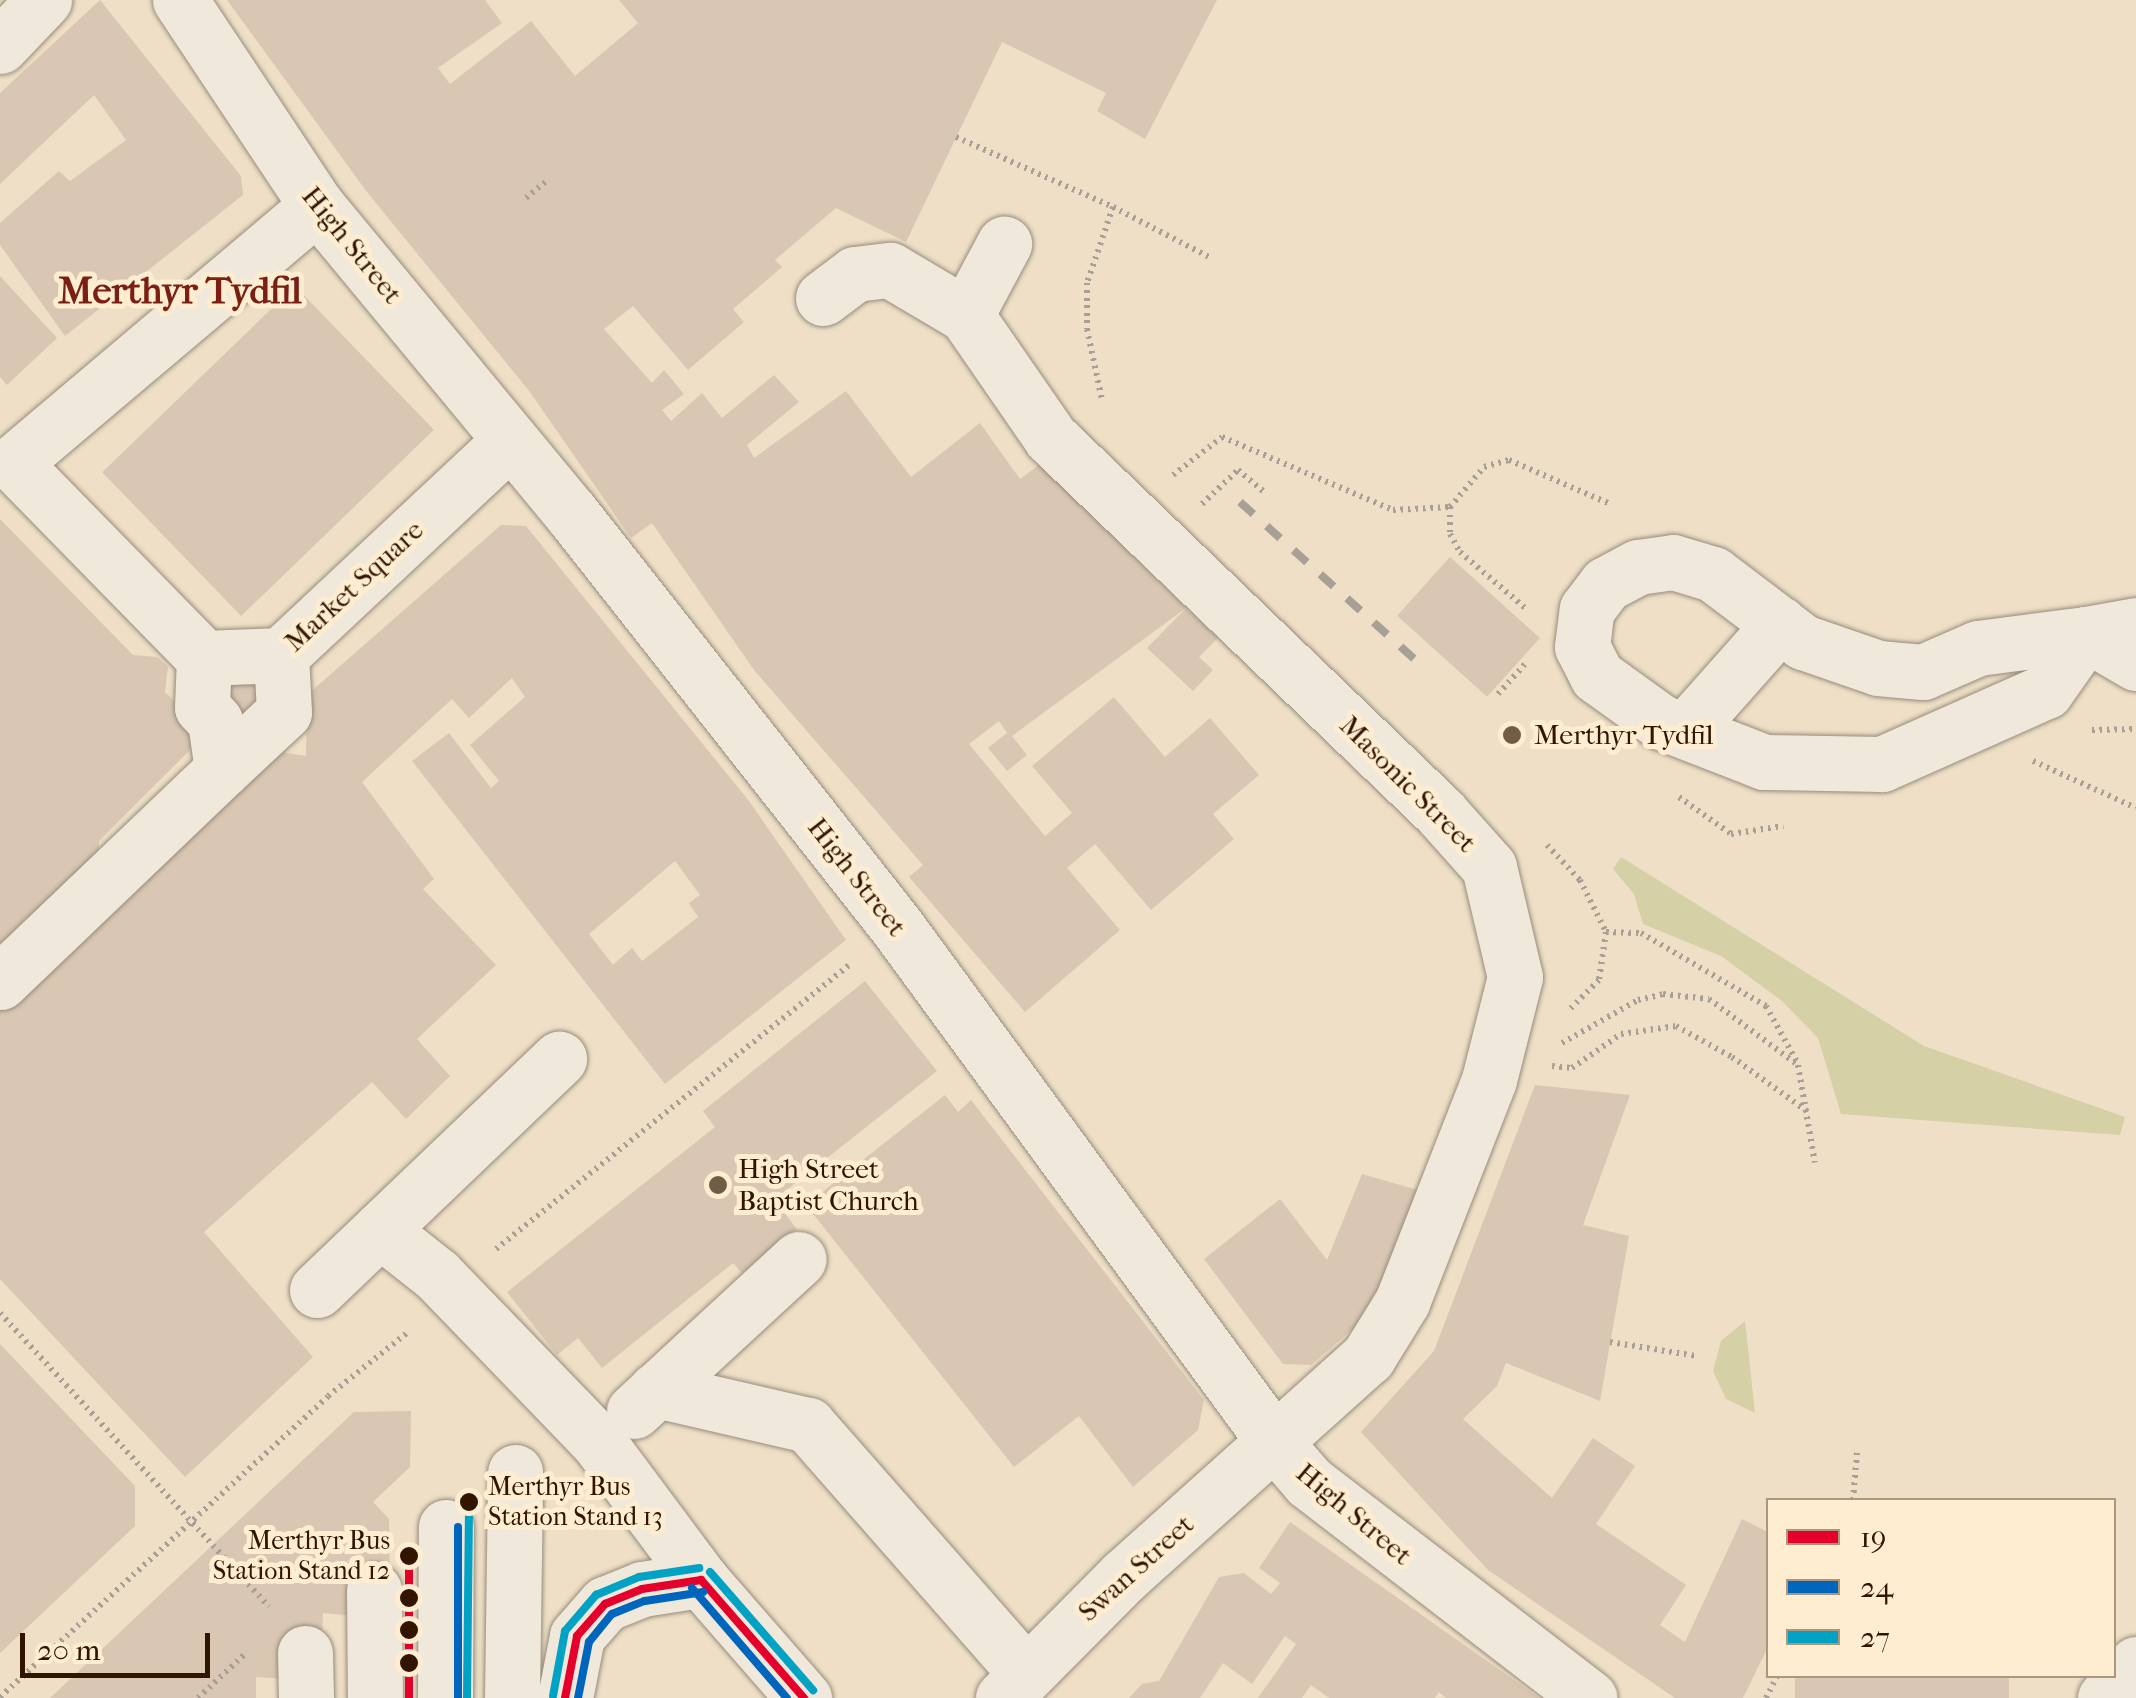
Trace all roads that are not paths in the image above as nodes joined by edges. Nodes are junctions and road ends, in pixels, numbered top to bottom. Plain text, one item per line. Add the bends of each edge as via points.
1 (44, 0) edge
2 (180, 0) edge
3 (0, 46) edge
4 (317, 206) junction
5 (1004, 244) dead end
6 (822, 298) dead end
7 (966, 315) junction
8 (509, 442) junction
9 (6, 456) edge
10 (1780, 624) junction
11 (2111, 629) edge
12 (280, 655) junction
13 (204, 658) junction
14 (2136, 663) edge
15 (1685, 731) junction
16 (218, 746) junction
17 (0, 982) edge
18 (559, 1059) dead end
19 (380, 1230) junction
20 (799, 1260) dead end
21 (318, 1290) dead end
22 (656, 1390) junction
23 (599, 1443) junction
24 (1276, 1444) junction
25 (701, 1580) junction
26 (364, 1602) edge
27 (2136, 1664) edge
28 (1015, 1685) edge
29 (341, 1698) edge
30 (375, 1698) edge
31 (409, 1698) edge
32 (445, 1698) edge
33 (479, 1698) edge
34 (512, 1698) edge
35 (565, 1698) edge
36 (804, 1698) edge
37 (1590, 1698) edge
38 (2105, 1698) edge

1 - 3 street
2 - 4 street, High Street
4 - 8 street, High Street
4 - 9 street
5 - 7 street
6 - 7 street, Masonic Street via 855,274 890,270
7 - 24 street, Masonic Street via 1051,438 1440,812 1489,867 1515,977 1511,1072 1402,1302 1368,1358
8 - 12 street, Market Square
8 - 24 street, High Street via 897,927
9 - 13 street
10 - 11 street via 1803,642 1878,668 1923,672 1978,648
10 - 15 street
10 - 15 street via 1713,574 1673,562 1638,567 1606,584 1587,609 1582,647 1597,676 1660,722
11 - 14 street
11 - 15 street via 2046,691 1882,764 1764,762
12 - 13 street, Market Square
12 - 16 street via 284,712
13 - 16 street via 202,707
16 - 17 street
18 - 19 street
19 - 21 street
19 - 23 street via 451,1292
20 - 22 street
22 - 23 street
22 - 28 street via 808,1424
23 - 25 street
24 - 28 street, Swan Street via 1124,1576
24 - 37 street, High Street via 1324,1494
25 - 35 street via 642,1589 605,1604 577,1636
25 - 36 street
26 - 29 street
26 - 30 street
26 - 31 street
26 - 32 street
26 - 33 street
26 - 34 street
27 - 38 street

